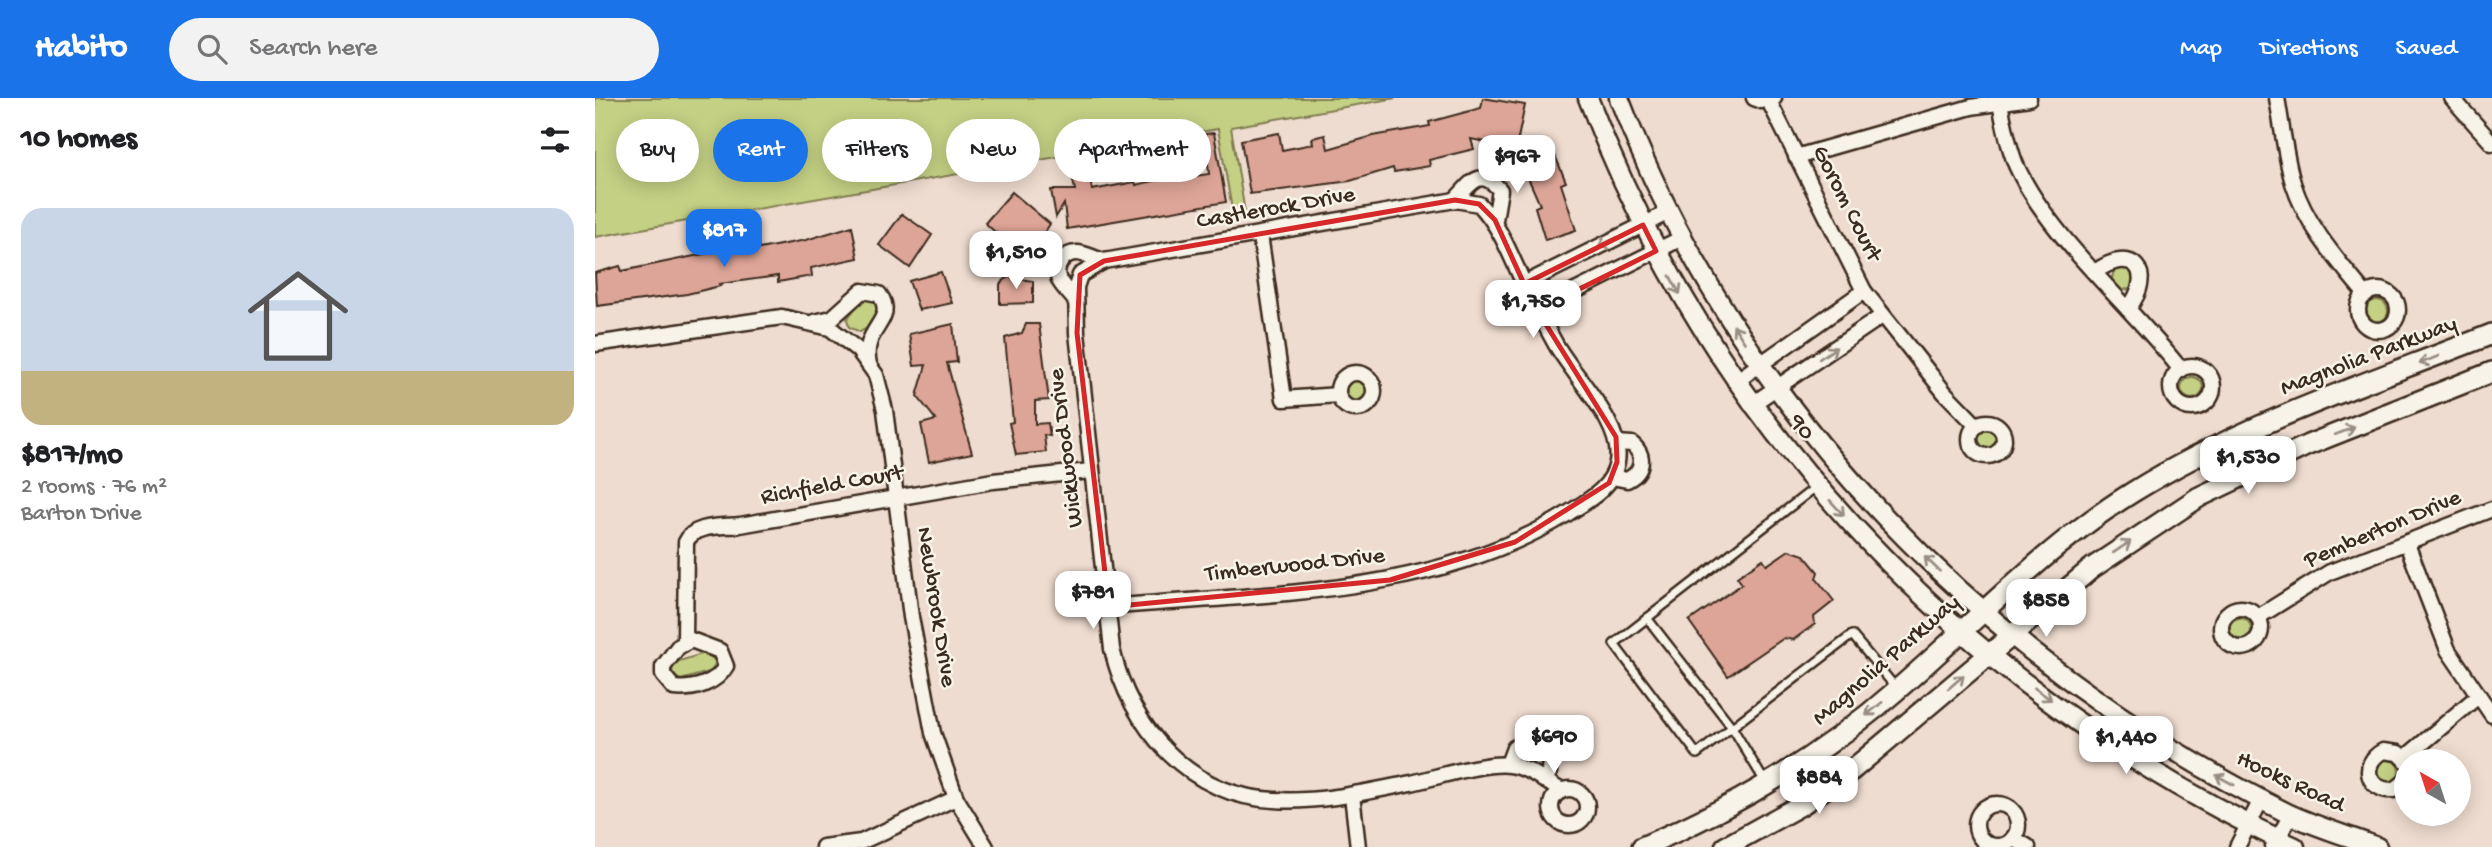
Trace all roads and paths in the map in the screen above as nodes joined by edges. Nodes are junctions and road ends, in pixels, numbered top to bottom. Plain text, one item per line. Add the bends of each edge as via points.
1 (1588, 98) edge
2 (1619, 98) edge
3 (2029, 98) edge
4 (2277, 98) edge
5 (2452, 98) edge
6 (1766, 99) edge
7 (2000, 103) junction
8 (1636, 141) junction
9 (2492, 143) edge
10 (1608, 152) junction
11 (1796, 157) junction
12 (1455, 200) junction
13 (1669, 212) junction
14 (1495, 220) junction
15 (1643, 225) junction
16 (1260, 235) junction
17 (1682, 238) junction
18 (1656, 251) junction
19 (1060, 261) joint
20 (1104, 261) junction
21 (2095, 272) junction
22 (1080, 275) joint
23 (1524, 284) junction
24 (1864, 291) junction
25 (2366, 295) dead end
26 (1076, 302) junction
27 (2128, 309) junction
28 (1537, 310) junction
29 (1882, 316) junction
30 (814, 322) junction
31 (2492, 334) edge
32 (595, 344) edge
33 (870, 365) junction
34 (1759, 365) junction
35 (2182, 370) dead end
36 (2492, 373) edge
37 (1735, 382) junction
38 (1777, 388) junction
39 (1338, 395) dead end
40 (1751, 405) junction
41 (1977, 426) dead end
42 (1617, 443) junction
43 (1091, 471) junction
44 (1612, 477) junction
45 (1817, 486) junction
46 (895, 498) junction
47 (2492, 509) edge
48 (2406, 544) junction
49 (1109, 607) junction
50 (1981, 612) junction
51 (2258, 617) dead end
52 (1647, 618) junction
53 (1961, 631) junction
54 (2010, 634) junction
55 (685, 642) dead end
56 (1988, 654) junction
57 (1898, 690) junction
58 (2478, 696) junction
59 (2492, 715) edge
60 (1732, 727) junction
61 (2417, 749) edge
62 (2394, 752) edge
63 (1508, 765) junction
64 (1543, 780) junction
65 (1767, 786) junction
66 (2394, 790) edge
67 (1562, 791) dead end
68 (1352, 795) junction
69 (2262, 798) junction
70 (956, 799) junction
71 (2291, 814) junction
72 (2248, 824) junction
73 (2013, 838) dead end
74 (2275, 843) edge
75 (823, 847) edge
76 (986, 847) edge
77 (1358, 847) edge
78 (1643, 847) edge
79 (1725, 847) edge
80 (2028, 847) edge
81 (2237, 847) edge
82 (2295, 847) edge
83 (2377, 847) edge

1 - 10 street, 90
2 - 8 street, 90
3 - 7 street
4 - 25 street via 2293,184 2303,208 2321,239
5 - 9 street
6 - 11 street, Gorom Court
7 - 11 street via 1895,127
7 - 21 street via 2017,166 2044,209
8 - 10 street
8 - 13 street, 90
10 - 15 street, 90
11 - 24 street, Gorom Court
12 - 14 street, Castlerock Drive via 1479,204
12 - 14 street, Castlerock Drive via 1471,181 1492,181 1500,190
12 - 16 street, Castlerock Drive
13 - 15 street
13 - 17 street, 90
14 - 23 street
15 - 18 street, 90
15 -> 23 street
16 - 20 street, Castlerock Drive
16 - 39 street via 1284,400
17 - 18 street
34 -> 17 street, 90
18 - 28 street
18 -> 37 street, 90
19 - 20 street, Castlerock Drive via 1078,253
19 - 26 street, Wickwood Drive via 1059,279
20 - 22 street, Castlerock Drive
21 - 27 street
21 - 27 street via 2116,260 2136,268 2143,286
22 - 26 street, Wickwood Drive
23 - 28 street
24 - 29 street, Gorom Court
24 - 34 street, Gorom Court
26 - 43 street, Wickwood Drive
27 - 35 street
28 - 42 street
38 -> 29 street
29 - 41 street, Gorom Court
30 - 32 street via 771,318
30 - 33 street via 846,338
30 - 33 street via 832,318 862,290 879,294 885,313 867,342
31 -> 50 main road, Magnolia Parkway via 2237,435 2132,492
33 - 46 street, Newbrook Drive via 885,410
34 - 37 street, Gorom Court
34 - 38 street, 90
54 -> 36 main road via 2092,568 2199,497 2308,445
37 - 40 street, 90
38 - 40 street
50 -> 38 street, 90 via 1863,493
40 - 45 street, 90
42 - 44 street, Timberwood Drive
42 - 44 street via 1632,444 1641,464 1627,480
43 - 46 street, Richfield Court via 992,481
43 - 49 street, Wickwood Drive
44 - 49 street, Timberwood Drive via 1581,505 1515,542 1390,580 1346,588
45 - 52 lane
45 -> 53 street, 90 via 1893,568
46 - 55 street, Richfield Court via 701,528 689,535 683,588
46 - 70 street, Newbrook Drive via 920,674 941,761
47 - 48 street, Pemberton Drive
48 - 51 street, Pemberton Drive via 2330,572
48 - 58 street via 2448,650
49 - 68 street, Wickwood Drive via 1112,649 1126,696 1139,719 1176,762 1211,783 1247,796 1296,800
50 - 53 main road, Magnolia Parkway
50 - 54 street, Hooks Road
52 - 60 lane
52 - 60 lane via 1614,644 1697,754
53 - 56 street
53 - 57 main road, Magnolia Parkway
54 - 56 main road
69 -> 54 street, Hooks Road via 2225,782 2115,713
56 -> 72 street via 2137,760
79 -> 56 main road via 1852,770
57 - 60 lane via 1853,635
57 -> 65 main road, Magnolia Parkway via 1828,746
58 - 59 street
58 - 61 street
60 - 65 lane
62 - 66 street via 2376,755 2369,776 2379,789
63 - 64 street
63 - 64 street via 1509,756 1521,743 1538,743 1550,756 1549,773
63 - 68 street, Wickwood Drive
64 - 67 street
65 - 78 main road, Magnolia Parkway
68 - 77 street
69 - 71 street, Hooks Road
69 - 72 street
70 - 75 street via 861,842
70 - 76 street, Newbrook Drive
71 - 74 street
71 - 83 street, Hooks Road
72 - 74 street
72 - 81 street
73 - 80 street
74 - 82 street

